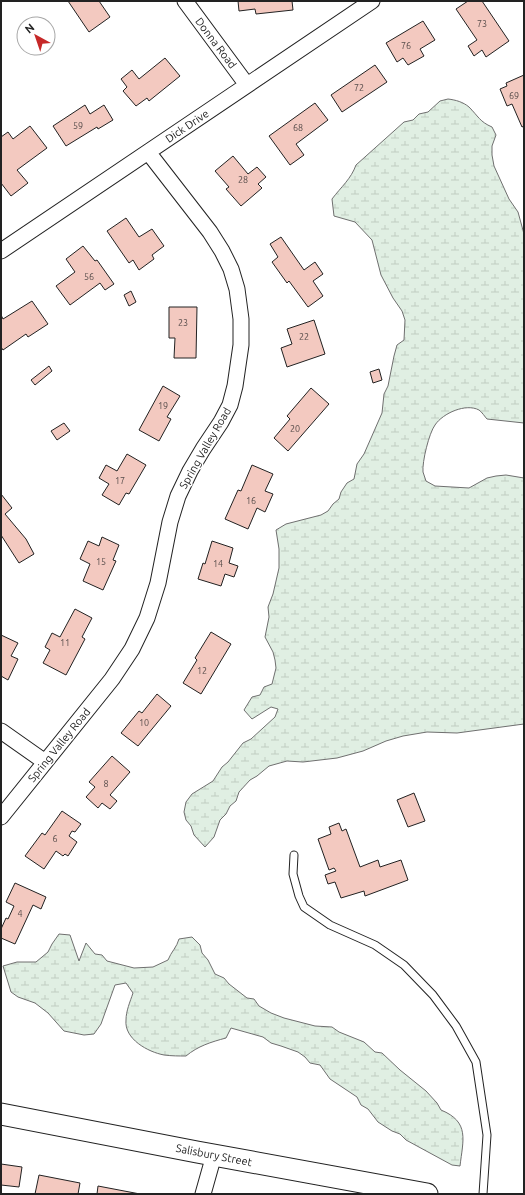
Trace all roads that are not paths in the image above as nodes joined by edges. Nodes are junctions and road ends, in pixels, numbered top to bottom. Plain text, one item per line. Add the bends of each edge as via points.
1 (185, 1) edge
2 (372, 1) edge
3 (247, 85) junction
4 (148, 152) junction
5 (1, 251) edge
6 (1, 731) edge
7 (45, 762) junction
8 (1, 817) edge
9 (294, 855) dead end
10 (1, 1114) edge
11 (214, 1155) junction
12 (203, 1194) edge
13 (427, 1194) edge
14 (483, 1194) edge

1 - 3 street, Donna Road
2 - 3 street, Dick Drive
3 - 4 street, Dick Drive
4 - 5 street, Dick Drive
4 - 7 street, Spring Valley Road via 210,232 231,269 242,319 235,386 230,405 196,460 178,496 158,583 140,634 112,679
6 - 7 street
7 - 8 street, Spring Valley Road
9 - 14 lane via 293,874 304,907 330,925 375,945 404,965 433,995 476,1062 487,1135
10 - 11 main road, Salisbury Street
11 - 12 street
11 - 13 main road, Salisbury Street

